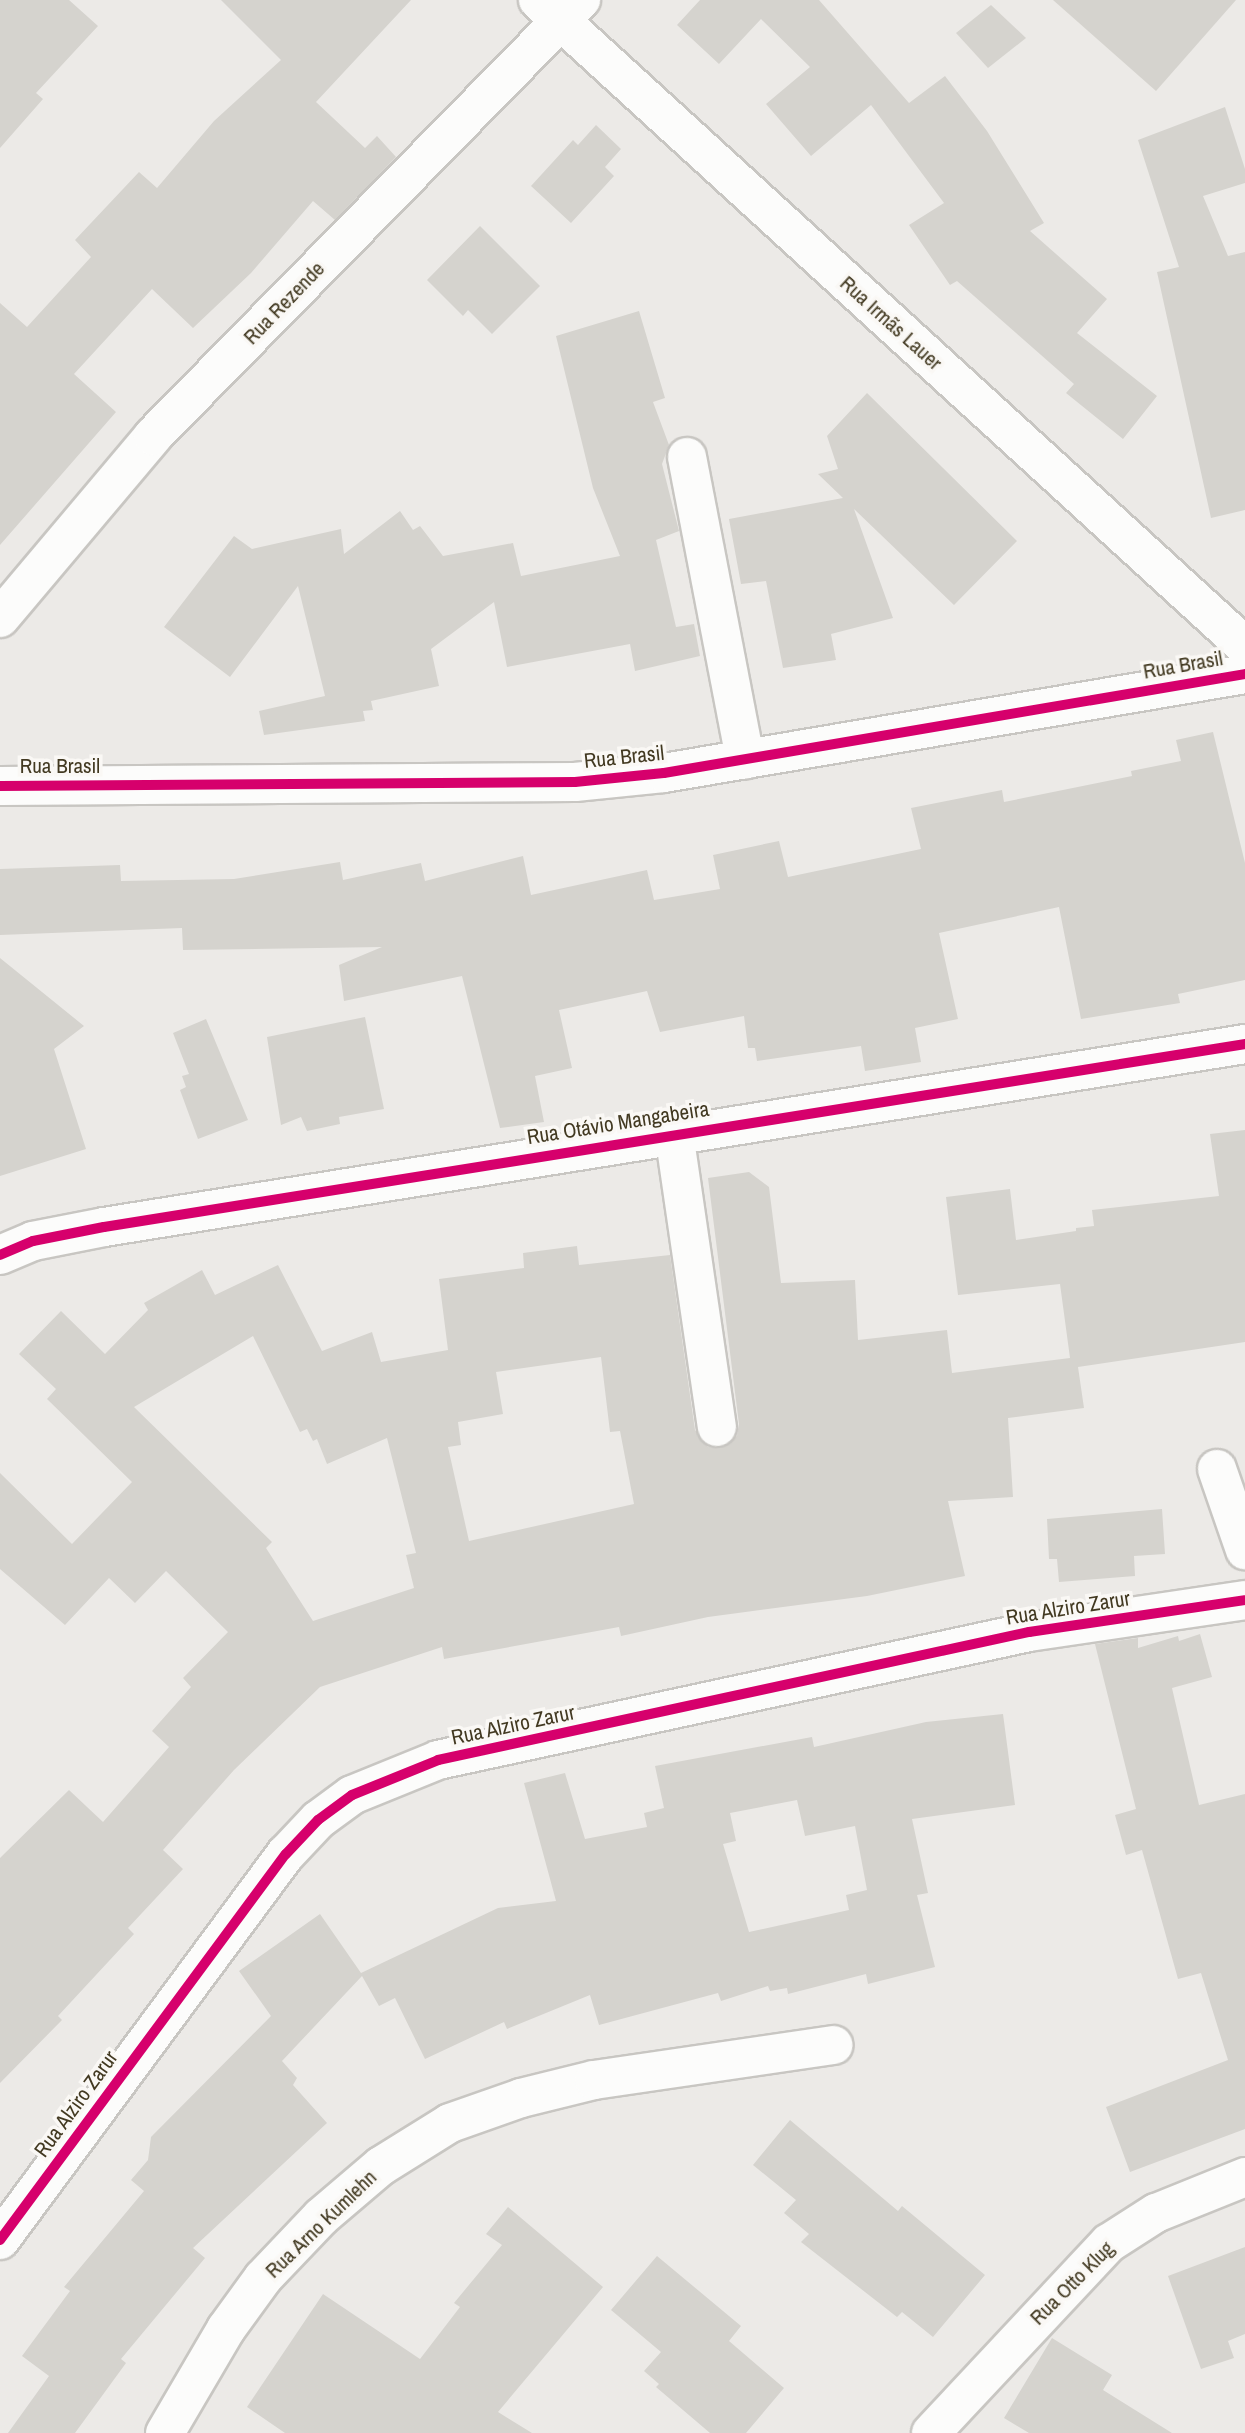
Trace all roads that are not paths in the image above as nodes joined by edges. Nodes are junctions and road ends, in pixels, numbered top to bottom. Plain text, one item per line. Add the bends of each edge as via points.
1 (560, 7) edge
2 (687, 457) dead end
3 (0, 618) edge
4 (1245, 646) edge
5 (1245, 674) edge
6 (745, 759) junction
7 (0, 786) edge
8 (1245, 1044) edge
9 (674, 1133) junction
10 (0, 1255) edge
11 (717, 1427) dead end
12 (1217, 1469) dead end
13 (1245, 1550) edge
14 (1245, 1600) edge
15 (833, 2045) dead end
16 (1245, 2177) edge
17 (0, 2240) edge
18 (165, 2433) edge
19 (931, 2433) edge

1 - 3 street, Rua Rezende via 153,436
1 - 4 street, Rua Irmãs Lauer
2 - 6 street
5 - 6 street, Rua Brasil
6 - 7 street, Rua Brasil via 651,774 508,784
8 - 9 street, Rua Otávio Mangabeira
9 - 10 street, Rua Otávio Mangabeira via 104,1227 33,1241
9 - 11 street
12 - 13 street
14 - 17 street, Rua Alziro Zarur via 1029,1632 479,1752 388,1777 352,1795 318,1820 286,1854
15 - 18 street, Rua Arno Kumlehn via 594,2080 521,2098 450,2123 382,2166 321,2217 263,2278 226,2329
16 - 19 street, Rua Otto Klug via 1156,2213 1109,2243

